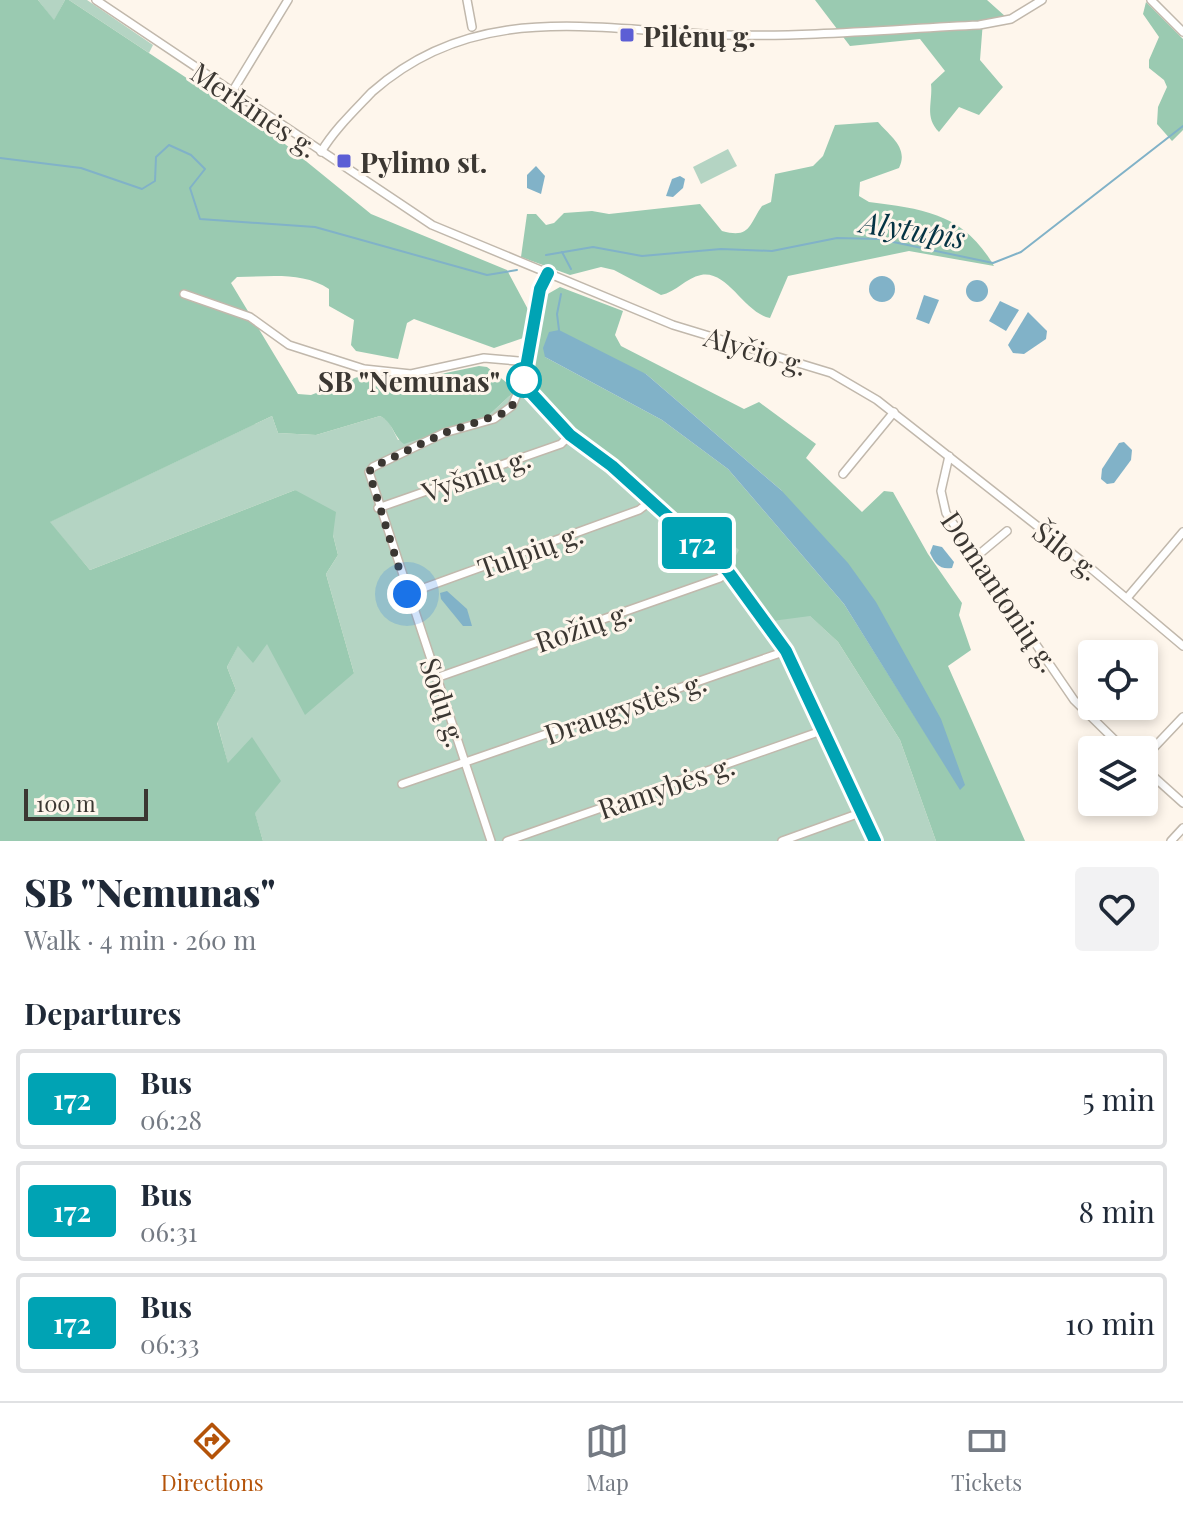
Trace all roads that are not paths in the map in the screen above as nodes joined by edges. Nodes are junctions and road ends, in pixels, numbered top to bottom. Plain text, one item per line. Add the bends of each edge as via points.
1 (96, 0) edge
2 (288, 0) edge
3 (467, 0) edge
4 (1042, 0) edge
5 (1151, 0) edge
6 (472, 27) junction
7 (1183, 32) edge
8 (232, 92) junction
9 (321, 152) junction
10 (548, 273) junction
11 (184, 294) dead end
12 (529, 362) junction
13 (523, 384) junction
14 (894, 412) junction
15 (570, 435) junction
16 (949, 456) junction
17 (843, 474) dead end
18 (651, 501) junction
19 (378, 508) junction
20 (1007, 531) dead end
21 (1183, 532) edge
22 (977, 556) junction
23 (727, 570) junction
24 (407, 594) junction
25 (1127, 598) junction
26 (1183, 646) edge
27 (786, 651) junction
28 (436, 678) junction
29 (1183, 717) edge
30 (824, 730) junction
31 (1111, 736) edge
32 (1158, 743) edge
33 (464, 763) junction
34 (1158, 781) edge
35 (402, 784) dead end
36 (1183, 803) edge
37 (860, 813) junction
38 (1183, 828) edge
39 (491, 841) edge
40 (507, 841) edge
41 (782, 841) edge
42 (875, 841) edge
43 (1171, 841) edge

1 - 8 street, Merkinės g.
2 - 8 street
3 - 6 street
4 - 6 street via 1011,19 979,25 750,35 558,21
5 - 7 street
6 - 9 street via 414,53
8 - 9 street, Merkinės g.
9 - 10 street, Merkinės g. via 432,225
10 - 12 street via 540,289
10 - 14 street, Alyčio g. via 673,325 831,373
11 - 12 street via 250,317 289,345 317,357 364,369 411,374 484,358
12 - 13 street
13 - 15 street
13 - 19 street, Sodų g. via 504,413 444,433 373,467 369,472
14 - 16 street, Alyčio g.
14 - 17 street
15 - 18 street
15 - 19 street, Vyšnių g. via 561,444
16 - 22 street, Domantonių g. via 941,501
16 - 25 street, Šilo g.
18 - 23 street
18 - 24 street, Tulpių g. via 639,510
19 - 24 street, Sodų g.
20 - 22 street
21 - 25 street
22 - 31 street, Domantonių g. via 1074,700
23 - 27 street
23 - 28 street, Rožių g. via 720,578
24 - 28 street, Sodų g.
25 - 26 street, Šilo g.
27 - 30 street
27 - 33 street, Draugystės g.
28 - 33 street, Sodų g.
29 - 32 street
30 - 37 street
30 - 40 street, Ramybės g.
33 - 35 street, Draugystės g.
33 - 39 street, Sodų g.
34 - 36 street
37 - 41 street
37 - 42 street
38 - 43 street

